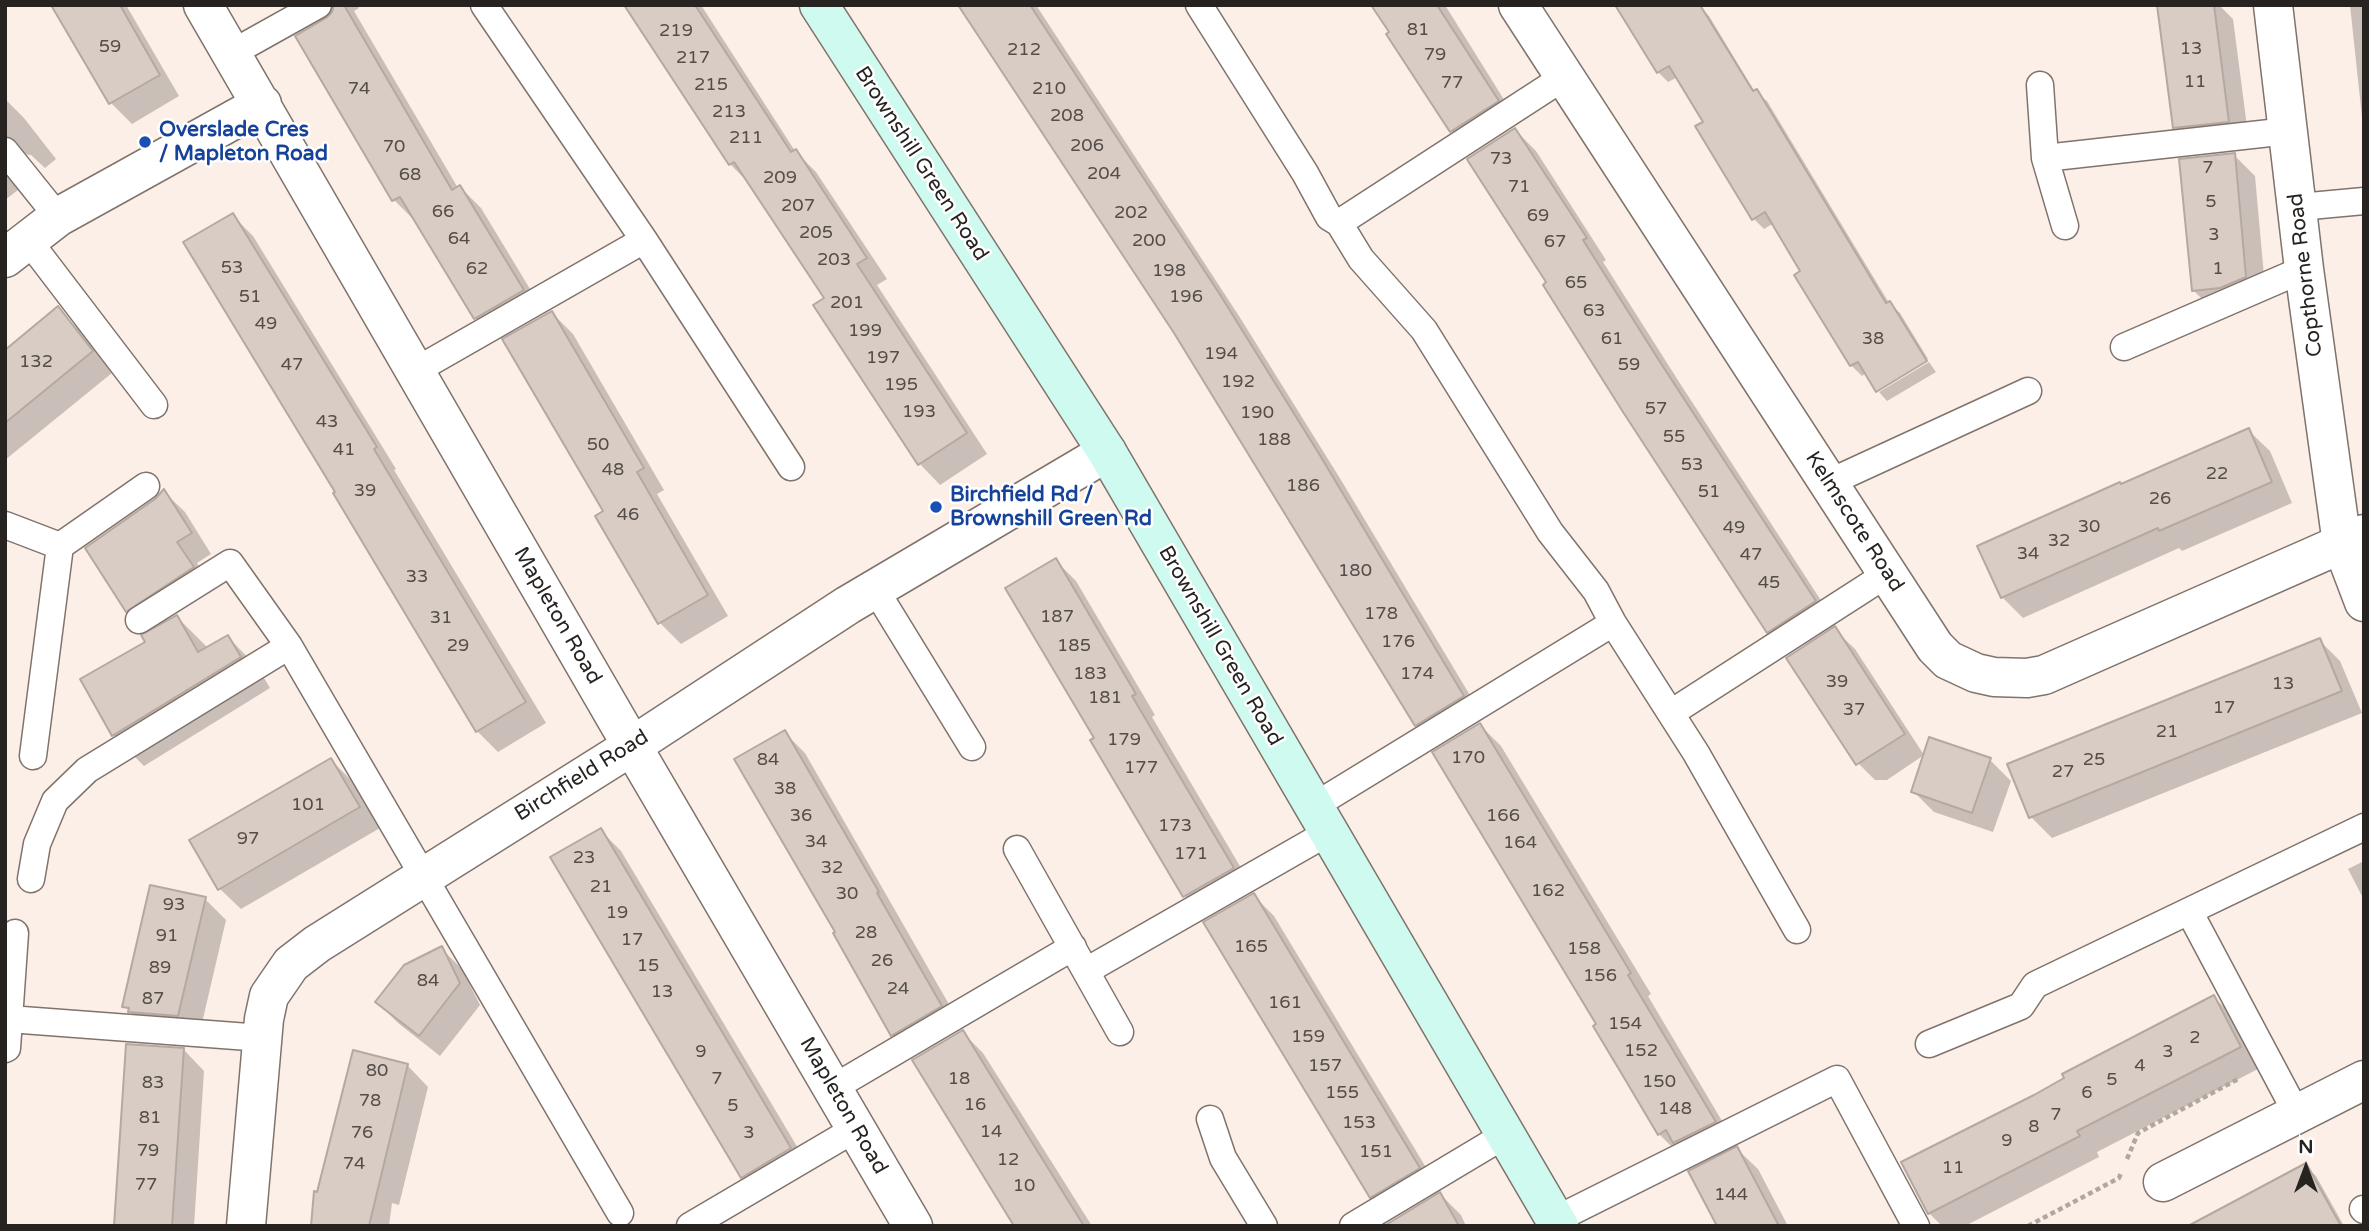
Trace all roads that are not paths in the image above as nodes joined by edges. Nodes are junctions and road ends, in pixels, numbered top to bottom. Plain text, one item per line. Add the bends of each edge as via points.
1 (203, 5) edge
2 (318, 5) edge
3 (484, 5) edge
4 (819, 5) edge
5 (1199, 5) edge
6 (1518, 5) edge
7 (2273, 5) edge
8 (232, 53) junction
9 (1564, 77) junction
10 (2040, 85) dead end
11 (262, 104) junction
12 (2288, 131) junction
13 (5, 151) edge
14 (2045, 158) junction
15 (2364, 201) edge
16 (2299, 207) junction
17 (58, 217) junction
18 (1339, 223) junction
19 (2064, 226) dead end
20 (644, 240) junction
21 (17, 249) edge
22 (2304, 269) junction
23 (2124, 347) dead end
24 (415, 371) junction
25 (2028, 391) dead end
26 (154, 405) dead end
27 (1107, 452) junction
28 (791, 467) dead end
29 (1828, 484) junction
30 (146, 486) dead end
31 (5, 525) edge
32 (2353, 539) edge
33 (60, 546) junction
34 (1887, 574) junction
35 (875, 589) junction
36 (2364, 602) edge
37 (139, 620) dead end
38 (1613, 623) junction
39 (289, 646) junction
40 (1671, 713) junction
41 (632, 746) junction
42 (972, 747) dead end
43 (33, 756) dead end
44 (1322, 819) junction
45 (2364, 827) edge
46 (1017, 849) dead end
47 (422, 876) junction
48 (31, 879) dead end
49 (2189, 911) junction
50 (1797, 930) dead end
51 (15, 933) dead end
52 (1073, 947) junction
53 (1086, 971) junction
54 (9, 1019) junction
55 (1120, 1032) dead end
56 (262, 1038) junction
57 (1929, 1044) dead end
58 (5, 1049) edge
59 (2364, 1080) edge
60 (833, 1088) junction
61 (2297, 1114) junction
62 (1210, 1119) dead end
63 (855, 1129) junction
64 (1505, 1135) junction
65 (2163, 1182) dead end
66 (620, 1213) dead end
67 (1557, 1223) edge
68 (246, 1226) edge
69 (690, 1226) edge
70 (913, 1226) edge
71 (1264, 1226) edge
72 (1353, 1226) edge
73 (1916, 1226) edge

1 - 8 street, Mapleton Road
2 - 8 lane
3 - 20 lane
4 - 27 street, Brownshill Green Road
5 - 18 lane via 1329,217
6 - 9 street, Kelmscote Road
7 - 12 street, Copthorne Road
8 - 11 street, Mapleton Road
9 - 18 lane
9 - 29 street, Kelmscote Road
10 - 14 lane
11 - 17 street
11 - 24 street, Mapleton Road
12 - 14 lane
12 - 16 street, Copthorne Road
13 - 17 lane
14 - 19 lane
15 - 16 lane
16 - 22 street, Copthorne Road
17 - 21 street
18 - 38 lane via 1361,259 1424,330 1550,532 1596,591
20 - 24 lane
20 - 28 lane
21 - 26 lane
22 - 23 lane
22 - 32 street, Copthorne Road
24 - 41 street, Mapleton Road
25 - 29 lane
27 - 35 street, Birchfield Road
27 - 44 street, Brownshill Green Road
29 - 34 street, Kelmscote Road
30 - 33 lane
31 - 33 lane
32 - 34 street, Kelmscote Road via 2027,678 1976,673 1948,660
32 - 36 street, Copthorne Road
33 - 43 lane
34 - 40 lane
35 - 41 street, Birchfield Road
35 - 42 lane
37 - 39 lane via 230,563
38 - 40 lane
38 - 44 lane
39 - 47 lane
39 - 48 lane via 87,770 55,802 37,844
40 - 50 lane
41 - 47 street, Birchfield Road
41 - 60 street, Mapleton Road
44 - 53 lane
44 - 64 street, Brownshill Green Road
45 - 49 lane
46 - 52 lane
47 - 56 street, Birchfield Road via 291,964 269,996
47 - 66 lane
49 - 57 lane via 2035,985 2021,1006
49 - 61 lane
51 - 54 lane
52 - 53 lane
52 - 60 lane
53 - 55 lane
54 - 56 lane
54 - 58 lane
56 - 68 street, Birchfield Road
59 - 61 street
60 - 63 street, Mapleton Road
61 - 65 street
62 - 71 lane via 1223,1157
63 - 69 lane
63 - 70 street, Mapleton Road
64 - 67 street, Brownshill Green Road
64 - 72 lane
67 - 73 lane via 1837,1079

